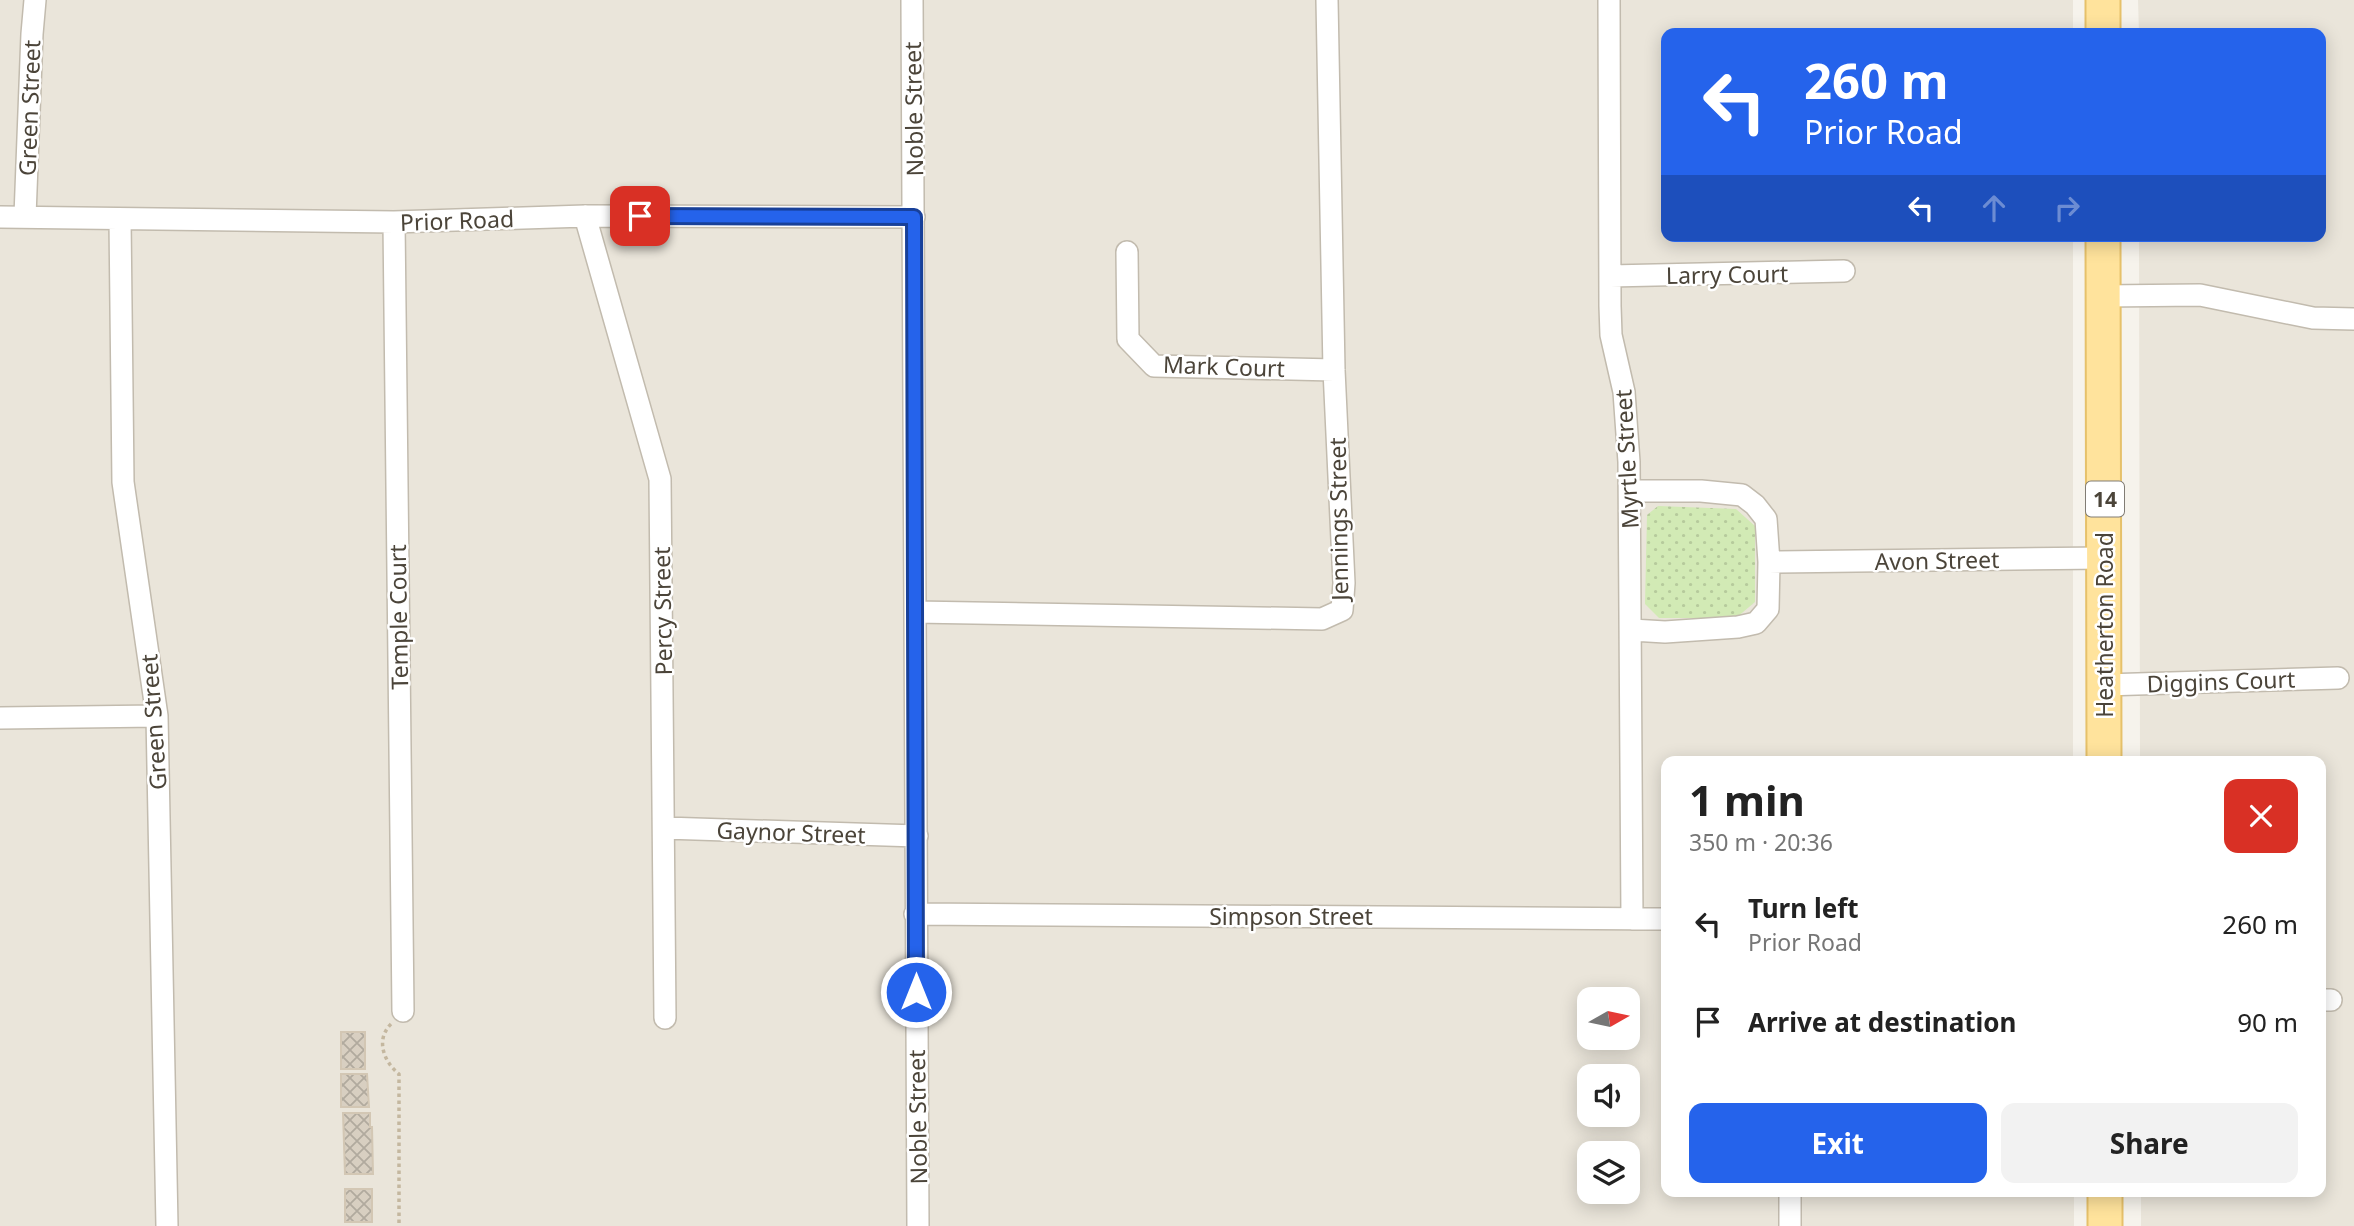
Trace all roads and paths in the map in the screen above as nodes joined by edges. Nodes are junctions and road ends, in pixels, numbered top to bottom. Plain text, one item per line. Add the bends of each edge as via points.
1 (35, 0) edge
2 (912, 0) edge
3 (1327, 0) edge
4 (1609, 0) edge
5 (2103, 0) edge
6 (2103, 28) edge
7 (585, 215) junction
8 (25, 216) junction
9 (0, 217) edge
10 (914, 217) junction
11 (120, 219) junction
12 (394, 222) junction
13 (2103, 242) edge
14 (1127, 252) dead end
15 (1844, 271) dead end
16 (1610, 276) junction
17 (2103, 296) junction
18 (2354, 319) edge
19 (1334, 370) junction
20 (1630, 491) junction
21 (2105, 558) junction
22 (1769, 562) junction
23 (915, 612) junction
24 (1632, 630) junction
25 (2338, 678) dead end
26 (2104, 685) junction
27 (157, 716) junction
28 (0, 718) edge
29 (2104, 756) edge
30 (665, 828) junction
31 (917, 836) junction
32 (915, 914) junction
33 (1632, 919) junction
34 (1661, 919) edge
35 (403, 1012) joint
36 (665, 1018) dead end
37 (1790, 1197) edge
38 (2105, 1197) edge
39 (167, 1226) edge
40 (399, 1226) edge
41 (918, 1226) edge
42 (1790, 1226) edge
43 (2105, 1226) edge

1 - 8 street, Green Street
2 - 10 street, Noble Street
3 - 19 street, Jennings Street
4 - 16 street, Myrtle Street
5 - 6 main road
7 - 10 street, Prior Road
7 - 12 street, Prior Road
7 - 30 street, Percy Street via 660,479
8 - 9 street, Prior Road
8 - 11 street, Prior Road
10 - 23 street, Noble Street
11 - 12 street, Prior Road
11 - 27 street, Green Street via 123,482
12 - 35 street, Temple Court
13 - 17 main road, Heatherton Road / 14
14 - 19 street, Mark Court via 1128,339 1154,366
15 - 16 street, Larry Court
16 - 20 street, Myrtle Street via 1611,335 1625,392
17 - 18 street via 2200,295 2313,318
17 - 21 main road, Heatherton Road / 14
19 - 23 street, Jennings Street via 1342,610 1322,619
20 - 22 street via 1742,495 1766,519
20 - 24 street, Myrtle Street
21 - 22 street, Avon Street
21 - 26 main road, Heatherton Road / 14
22 - 24 street via 1768,609 1756,623 1665,632
23 - 31 street, Noble Street
24 - 33 street, Myrtle Street
25 - 26 street, Diggins Court
26 - 29 main road, Heatherton Road / 14
27 - 28 street
27 - 39 street, Green Street
30 - 31 street, Gaynor Street
30 - 36 street, Percy Street
31 - 32 street, Noble Street
32 - 33 street, Simpson Street
32 - 41 street, Noble Street
33 - 34 street, Simpson Street
35 - 40 path via 386,1029 382,1049 388,1065 399,1074
37 - 42 street
38 - 43 main road

